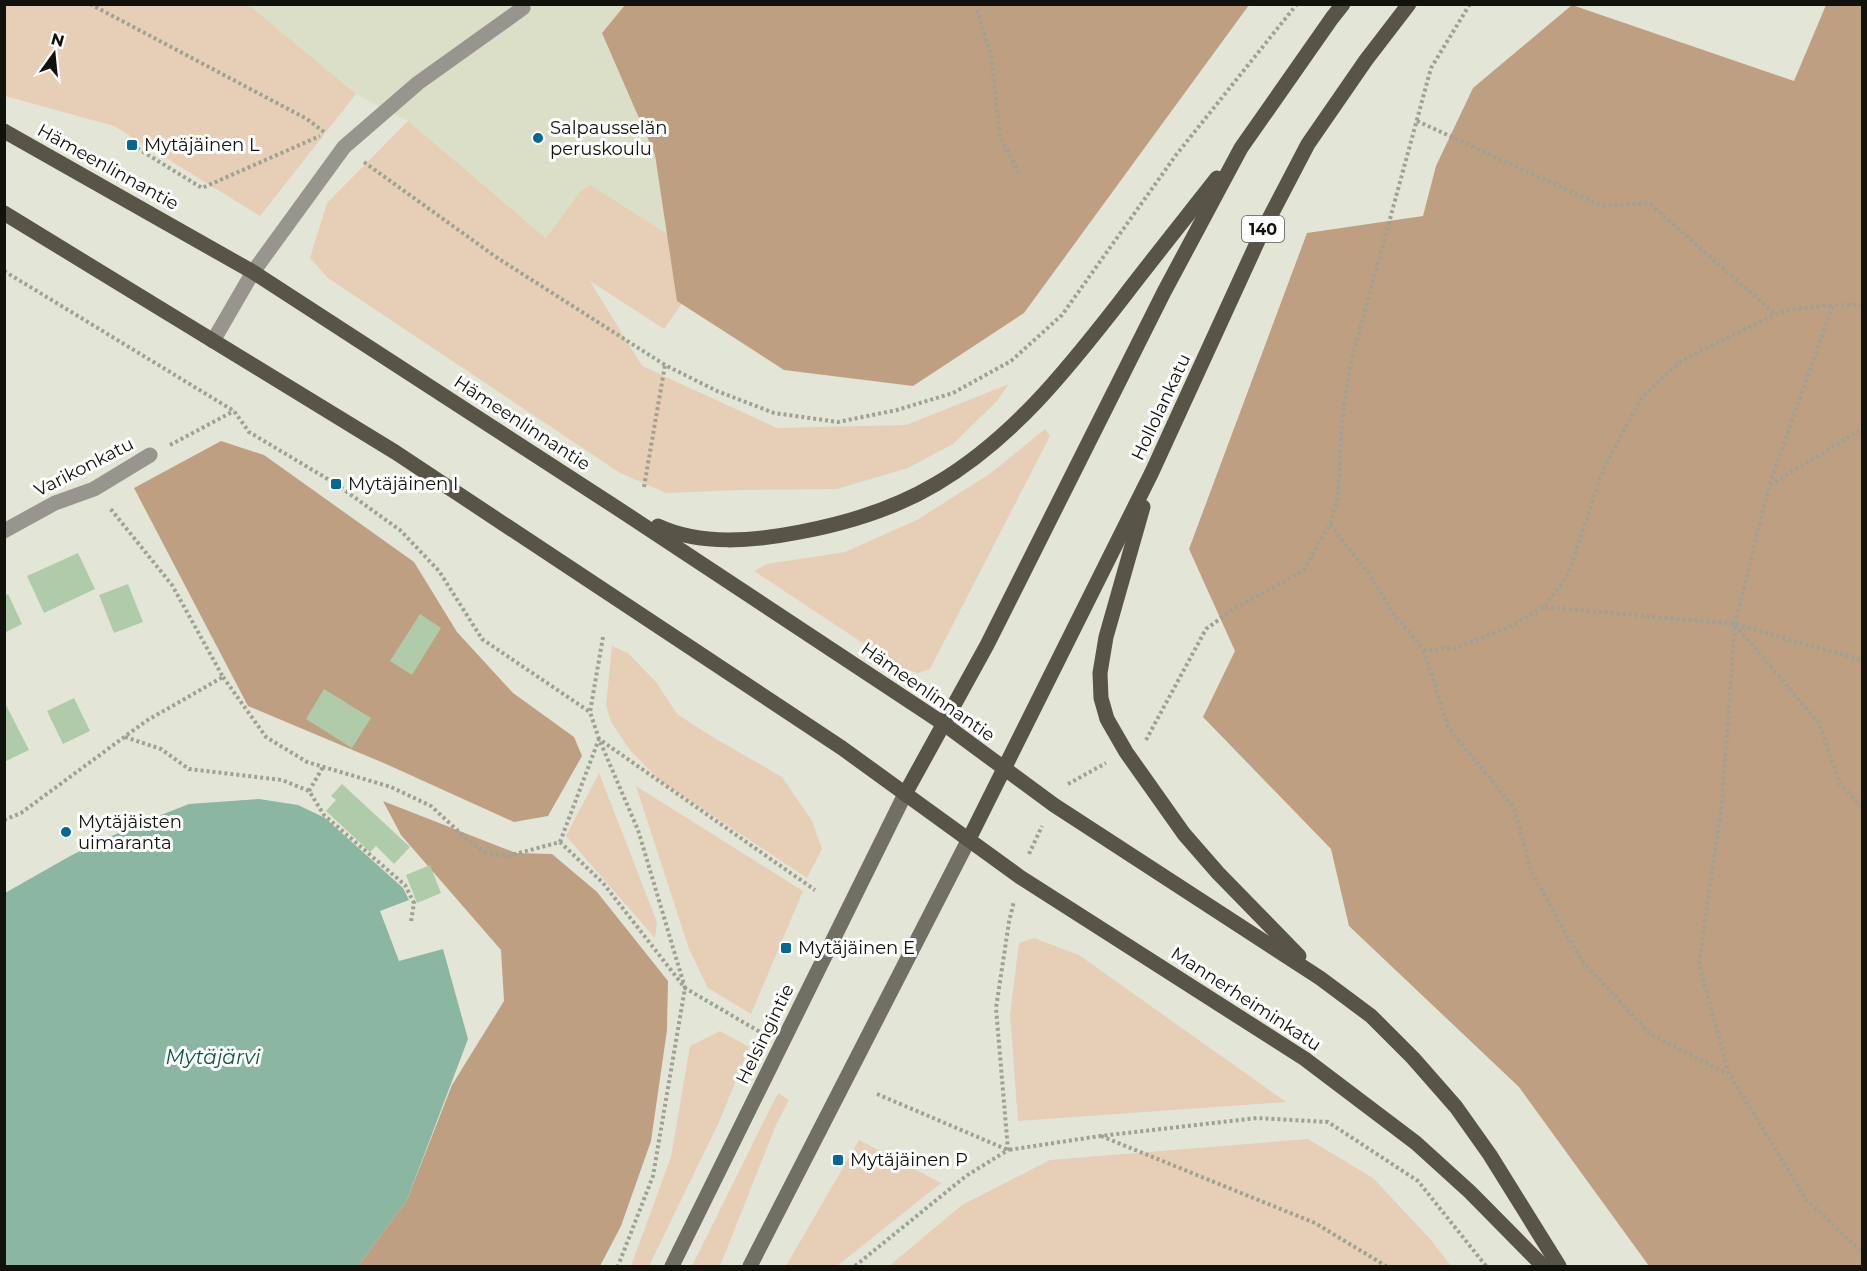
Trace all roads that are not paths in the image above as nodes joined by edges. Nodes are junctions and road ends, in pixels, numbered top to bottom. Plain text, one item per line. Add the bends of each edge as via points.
1 (1343, 4) edge
2 (1408, 4) edge
3 (524, 6) edge
4 (4, 131) edge
5 (1241, 148) junction
6 (4, 213) edge
7 (253, 272) junction
8 (213, 340) junction
9 (150, 455) road end
10 (1152, 472) junction
11 (617, 508) junction
12 (4, 531) edge
13 (944, 724) junction
14 (1005, 770) junction
15 (906, 794) junction
16 (969, 839) junction
17 (1320, 978) junction
18 (672, 1266) edge
19 (750, 1266) edge
20 (1543, 1266) edge
21 (1559, 1266) edge

1 - 5 main road
2 - 10 main road, Hollolankatu / 140 via 1308,144 1262,232
3 - 7 street via 418,83 344,147
4 - 7 main road, Hämeenlinnantie
5 - 11 main road via 1071,365 1001,438 936,484 879,512 772,538 723,540 674,534
5 - 13 main road
6 - 8 main road
7 - 8 street
7 - 11 main road, Hämeenlinnantie
8 - 15 main road via 395,452
9 - 12 street, Varikonkatu via 94,489 56,503
10 - 14 main road, Hollolankatu / 140
10 - 17 main road via 1100,673 1107,719 1184,834
11 - 13 main road, Hämeenlinnantie
13 - 14 main road, Hämeenlinnantie
13 - 15 main road, Helsingintie
14 - 16 main road, Hollolankatu / 140
14 - 17 main road
15 - 16 main road, Mannerheiminkatu
15 - 18 main road, Helsingintie
16 - 19 main road, 140
16 - 20 main road, Mannerheiminkatu via 1020,877 1305,1059 1416,1143
17 - 21 main road via 1371,1016 1456,1107

